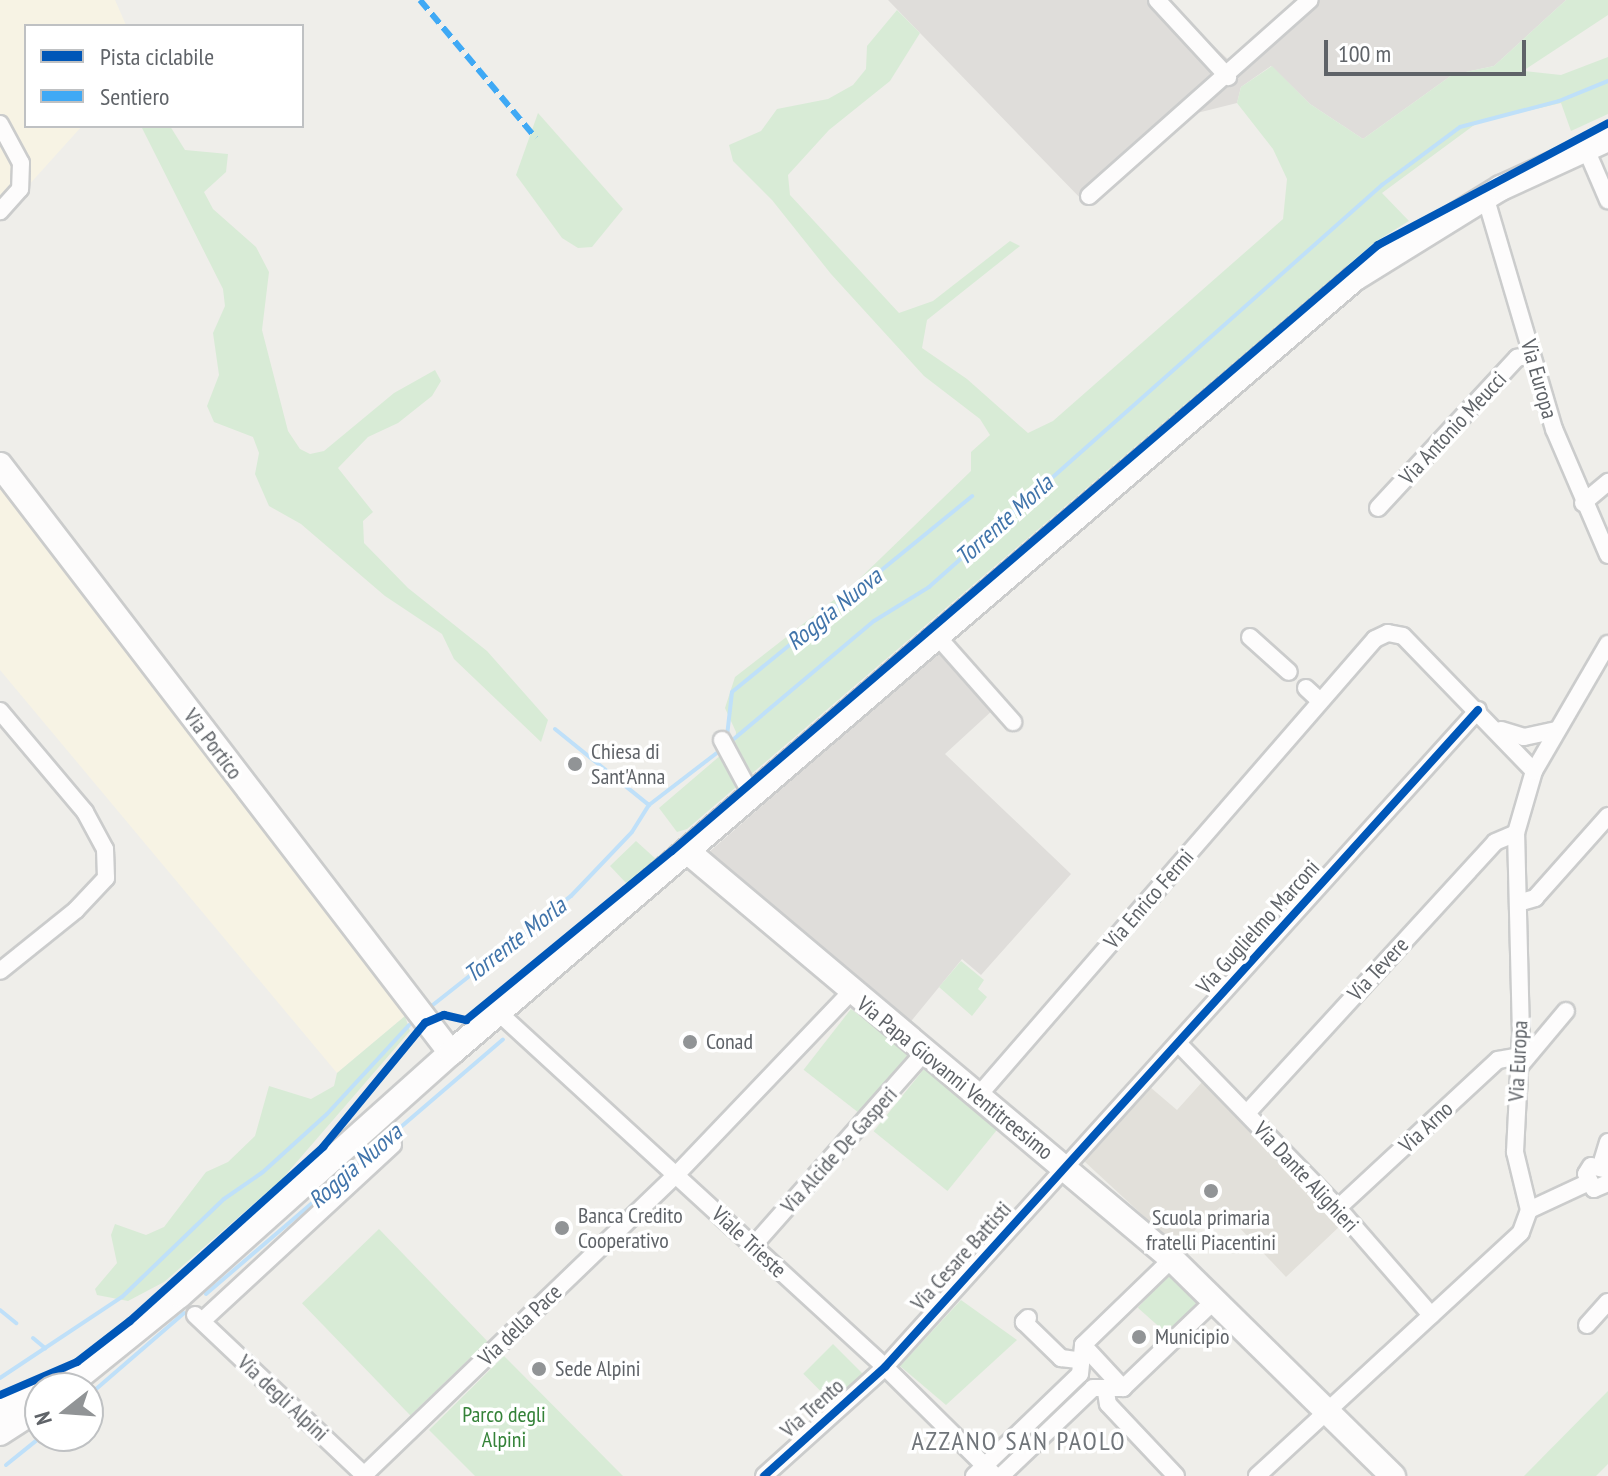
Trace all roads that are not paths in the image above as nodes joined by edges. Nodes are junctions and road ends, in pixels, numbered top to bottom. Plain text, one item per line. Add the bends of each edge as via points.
1 (1157, 0) edge
2 (1310, 0) edge
3 (1228, 77) junction
4 (0, 124) edge
5 (1608, 139) edge
6 (1586, 149) junction
7 (1089, 196) dead end
8 (1485, 196) junction
9 (1608, 200) edge
10 (0, 211) edge
11 (1532, 355) junction
12 (0, 465) edge
13 (1608, 482) edge
14 (1583, 503) junction
15 (1378, 508) dead end
16 (1608, 555) edge
17 (937, 636) junction
18 (1250, 637) dead end
19 (1608, 644) edge
20 (1289, 672) dead end
21 (1306, 688) dead end
22 (1320, 701) junction
23 (1478, 710) junction
24 (0, 711) edge
25 (1013, 722) dead end
26 (1496, 727) junction
27 (1557, 730) junction
28 (722, 740) dead end
29 (1534, 771) junction
30 (751, 794) junction
31 (1608, 816) edge
32 (1516, 833) junction
33 (687, 851) junction
34 (1518, 903) junction
35 (0, 971) edge
36 (851, 992) junction
37 (1566, 1011) dead end
38 (490, 1020) junction
39 (425, 1023) junction
40 (1178, 1043) junction
41 (451, 1053) junction
42 (924, 1053) junction
43 (1519, 1062) junction
44 (978, 1096) junction
45 (1247, 1113) junction
46 (1608, 1142) edge
47 (393, 1145) dead end
48 (1604, 1168) edge
49 (1064, 1169) junction
50 (676, 1175) junction
51 (1587, 1183) junction
52 (1608, 1183) edge
53 (1338, 1208) junction
54 (1529, 1210) junction
55 (753, 1246) junction
56 (1172, 1259) junction
57 (1216, 1299) junction
58 (1608, 1302) edge
59 (1431, 1315) junction
60 (1028, 1318) dead end
61 (1587, 1325) dead end
62 (1080, 1360) junction
63 (885, 1367) junction
64 (85, 1372) edge
65 (1123, 1388) junction
66 (1100, 1390) junction
67 (24, 1400) edge
68 (0, 1407) edge
69 (1325, 1412) junction
70 (24, 1417) edge
71 (0, 1433) edge
72 (984, 1473) edge
73 (366, 1475) edge
74 (764, 1476) edge
75 (1001, 1476) edge
76 (1176, 1476) edge
77 (1257, 1476) edge
78 (1393, 1476) edge

1 - 3 street
2 - 3 street
3 - 7 street
4 - 10 street via 21,163 20,189
5 - 6 main road
6 - 8 main road
6 - 9 street
8 - 11 street, Via Europa
8 - 17 main road via 1354,279
11 - 14 street, Via Europa
11 - 15 street, Via Antonio Meucci via 1517,358
12 - 39 main road, Via Portico
13 - 14 street
14 - 16 street, Via Europa
17 - 25 street
17 - 30 main road
18 - 20 street
19 - 27 street, Via Europa
21 - 22 street
22 - 23 street, Via Enrico Fermi via 1375,639 1388,633 1403,636
22 - 44 street, Via Enrico Fermi
23 - 26 street, Via Enrico Fermi
23 - 40 street, Via Guglielmo Marconi
24 - 35 street via 85,812 105,849 106,878 76,910
26 - 27 street via 1524,737
26 - 29 street, Via Enrico Fermi
27 - 29 street, Via Europa
28 - 30 street
29 - 32 street, Via Europa
30 - 33 main road
31 - 34 street via 1535,898
32 - 34 street, Via Europa
32 - 45 street, Via Tevere via 1495,842
33 - 36 main road, Via Papa Giovanni Ventitreesimo
33 - 38 main road
34 - 43 street, Via Europa
36 - 42 main road, Via Papa Giovanni Ventitreesimo
36 - 50 street, Via della Pace
37 - 43 street
38 - 39 main road via 444,1030
38 - 41 main road
38 - 50 street, Viale Trieste
39 - 41 main road, Via Portico
40 - 45 street, Via Dante Alighieri
40 - 49 street, Via Guglielmo Marconi
41 - 64 main road
42 - 44 main road, Via Papa Giovanni Ventitreesimo
42 - 55 street, Via Alcide De Gasperi
43 - 53 street, Via Arno via 1498,1060
43 - 54 street, Via Europa via 1515,1152
44 - 49 main road, Via Papa Giovanni Ventitreesimo
45 - 53 street, Via Dante Alighieri
46 - 48 street
47 - 73 street, Via degli Alpini via 198,1317
48 - 51 street via 1591,1166
49 - 56 main road, Via Papa Giovanni Ventitreesimo
49 - 63 street, Via Cesare Battisti
50 - 55 street, Viale Trieste
50 - 73 street, Via della Pace
51 - 52 street via 1594,1189
51 - 54 street
53 - 59 street, Via Dante Alighieri
54 - 59 street via 1521,1232 1500,1256
55 - 63 street, Viale Trieste
56 - 57 main road, Via Papa Giovanni Ventitreesimo
56 - 62 street
57 - 65 street
57 - 69 main road, Via Papa Giovanni Ventitreesimo
58 - 61 street
59 - 69 street
60 - 62 street via 1024,1322 1061,1358
62 - 65 street
62 - 66 street
62 - 72 street
63 - 72 street, Viale Trieste
63 - 74 street, Via Trento
65 - 66 street
66 - 75 street
66 - 76 street
67 - 68 main road
69 - 77 street
69 - 78 main road, Via Papa Giovanni Ventitreesimo
70 - 71 main road

